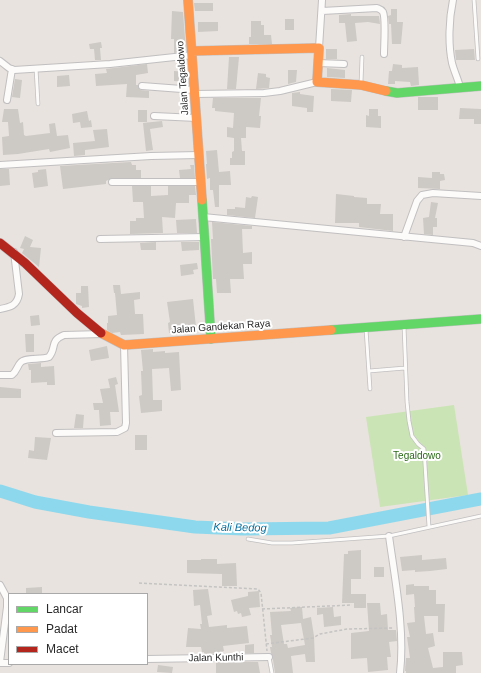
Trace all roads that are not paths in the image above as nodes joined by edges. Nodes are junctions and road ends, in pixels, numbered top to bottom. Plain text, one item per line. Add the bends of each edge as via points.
1 (188, 0) edge
2 (322, 0) edge
3 (453, 0) edge
4 (474, 0) edge
5 (322, 11) junction
6 (319, 48) junction
7 (192, 53) junction
8 (384, 54) dead end
9 (362, 57) dead end
10 (478, 59) dead end
11 (0, 61) edge
12 (318, 63) junction
13 (344, 64) dead end
14 (36, 68) junction
15 (12, 69) junction
16 (317, 82) junction
17 (361, 85) junction
18 (142, 86) dead end
19 (481, 86) edge
20 (460, 87) junction
21 (195, 92) junction
22 (7, 100) dead end
23 (38, 104) dead end
24 (154, 116) dead end
25 (197, 118) junction
26 (198, 155) junction
27 (0, 165) edge
28 (112, 182) dead end
29 (202, 182) junction
30 (481, 196) edge
31 (203, 217) junction
32 (204, 237) junction
33 (404, 237) junction
34 (100, 240) dead end
35 (0, 243) edge
36 (481, 246) edge
37 (14, 252) junction
38 (0, 309) edge
39 (481, 319) edge
40 (404, 324) junction
41 (366, 327) junction
42 (103, 334) junction
43 (211, 339) junction
44 (124, 345) junction
45 (405, 368) junction
46 (369, 371) junction
47 (0, 375) edge
48 (370, 389) dead end
49 (56, 433) dead end
50 (481, 516) edge
51 (429, 527) junction
52 (389, 536) junction
53 (248, 539) dead end
54 (0, 585) edge
55 (269, 657) joint
56 (148, 660) edge
57 (0, 663) edge
58 (272, 673) edge
59 (400, 673) edge

1 - 7 street, Jalan Tegaldowo
2 - 5 street
3 - 20 street via 450,46 452,63
4 - 10 lane
5 - 6 street
5 - 8 street via 377,8 381,10 384,19
6 - 7 street
6 - 12 street
7 - 14 street via 140,62
7 - 21 street, Jalan Tegaldowo
9 - 17 lane
11 - 15 street
12 - 13 street
12 - 16 street
14 - 15 street
14 - 23 lane
15 - 22 street
16 - 17 street
16 - 21 street via 269,92
17 - 20 street via 397,93
18 - 21 street
19 - 20 street
21 - 25 street, Jalan Tegaldowo
24 - 25 street
25 - 26 street, Jalan Tegaldowo
26 - 27 street
26 - 29 street, Jalan Tegaldowo
28 - 29 street
29 - 31 street, Jalan Tegaldowo
30 - 33 street via 434,193 422,195 417,201
31 - 32 street, Jalan Tegaldowo
31 - 33 street
32 - 34 street
32 - 43 street, Jalan Tegaldowo
33 - 36 street via 473,243
35 - 37 street
37 - 38 street via 18,299 11,307
37 - 42 street via 82,318
39 - 40 street, Jalan Gandekan Raya
40 - 41 street, Jalan Gandekan Raya
40 - 45 lane
41 - 43 street, Jalan Gandekan Raya
41 - 46 lane
42 - 44 street
42 - 47 street via 64,335 53,344 49,357 25,360 12,375
43 - 44 street, Jalan Gandekan Raya
44 - 49 street via 125,428 117,432
45 - 46 lane
45 - 51 lane via 412,436 424,449
46 - 48 lane
50 - 51 lane
51 - 52 lane
52 - 53 lane via 292,543
52 - 59 street via 400,628
54 - 57 street via 8,606
55 - 56 street, Jalan Kunthi
55 - 58 lane

